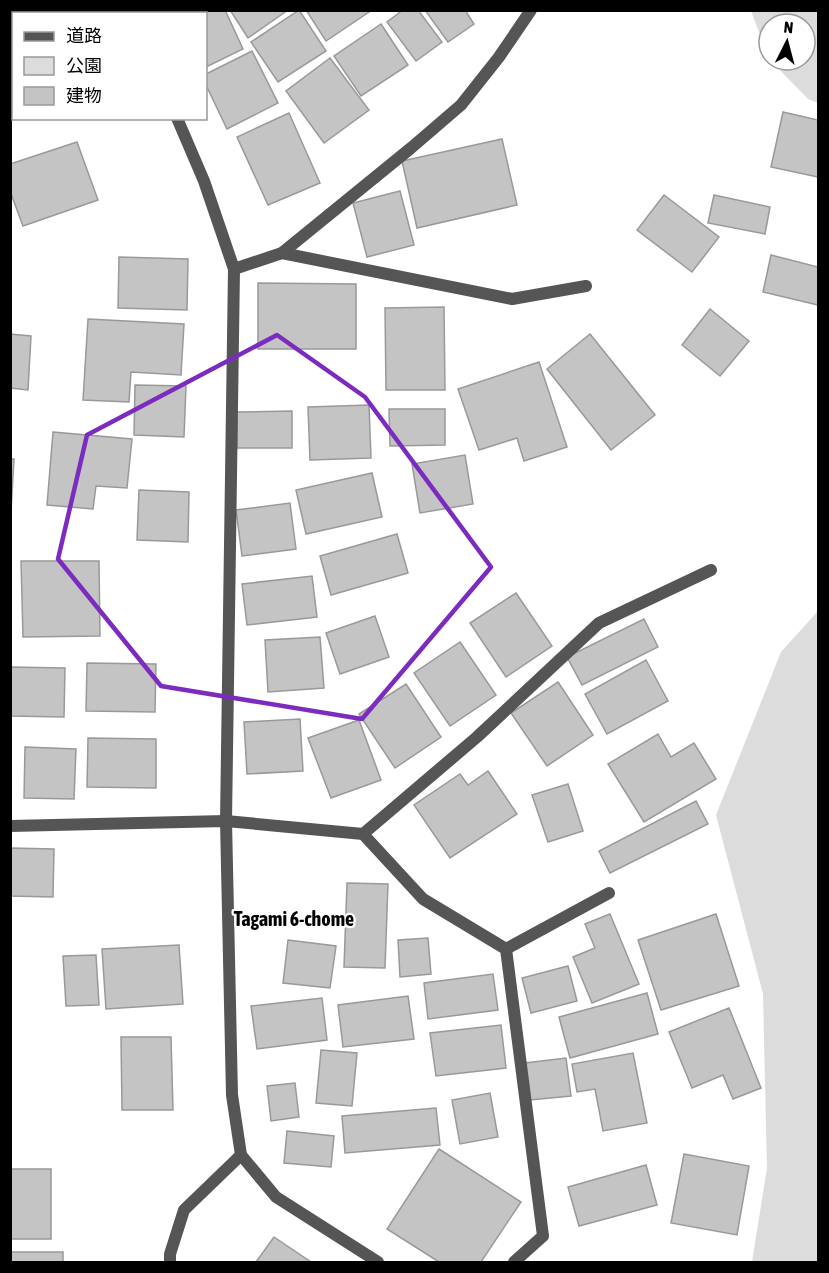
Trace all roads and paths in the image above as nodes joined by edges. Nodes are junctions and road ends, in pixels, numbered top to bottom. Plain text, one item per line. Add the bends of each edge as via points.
1 (531, 10) edge
2 (178, 120) edge
3 (282, 253) junction
4 (234, 269) junction
5 (586, 286) dead end
6 (711, 570) dead end
7 (226, 821) junction
8 (10, 826) edge
9 (363, 834) junction
10 (609, 893) dead end
11 (506, 949) junction
12 (241, 1155) junction
13 (170, 1263) edge
14 (378, 1263) edge
15 (514, 1263) edge

1 - 3 street via 461,105
2 - 4 street
3 - 4 street
3 - 5 street via 512,299
4 - 7 street
6 - 9 street via 599,623 477,737
7 - 8 street
7 - 9 street
7 - 12 street via 232,1095
9 - 11 street via 423,899
10 - 11 street
11 - 15 street via 543,1236
12 - 13 street via 184,1210
12 - 14 street via 276,1197

